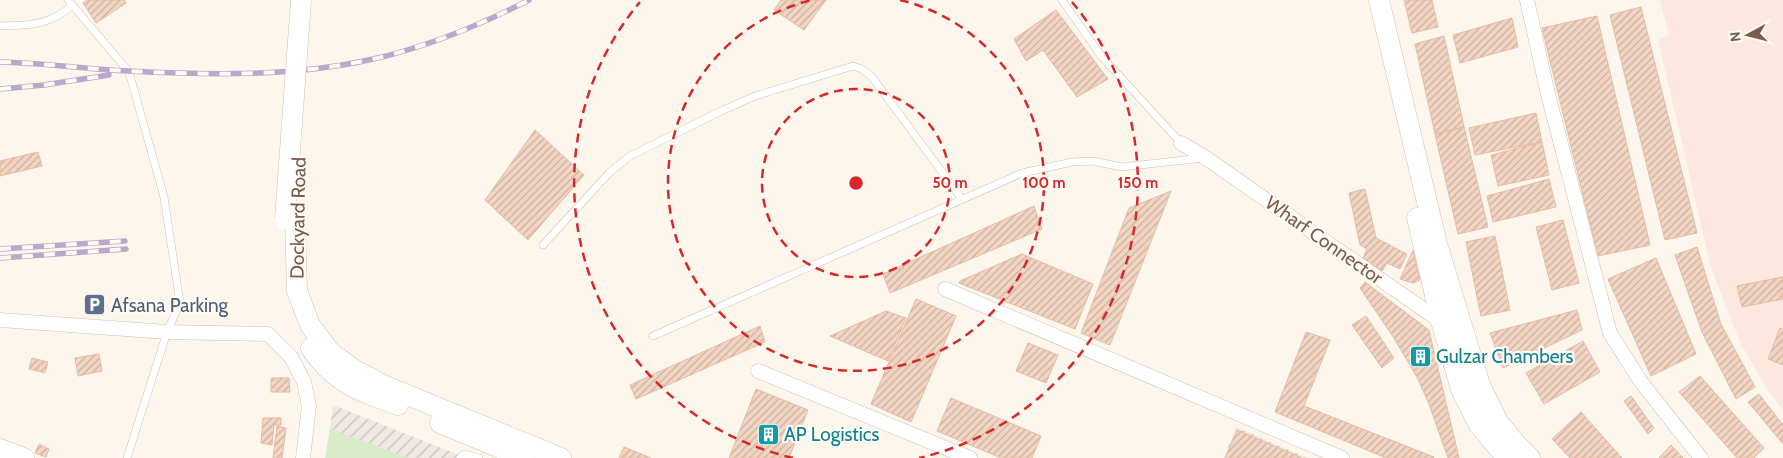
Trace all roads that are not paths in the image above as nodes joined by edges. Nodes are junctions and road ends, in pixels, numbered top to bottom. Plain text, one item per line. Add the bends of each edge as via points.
1 (301, 0) edge
2 (311, 0) edge
3 (1062, 0) edge
4 (1368, 0) edge
5 (1379, 0) edge
6 (1527, 0) edge
7 (70, 3) edge
8 (0, 26) edge
9 (1181, 143) joint
10 (1206, 158) junction
11 (962, 200) junction
12 (543, 245) dead end
13 (945, 289) dead end
14 (0, 320) edge
15 (1441, 321) junction
16 (167, 332) junction
17 (653, 336) dead end
18 (1466, 339) junction
19 (758, 370) dead end
20 (1471, 389) junction
21 (1492, 427) junction
22 (0, 449) edge
23 (24, 458) edge
24 (127, 458) edge
25 (303, 458) edge
26 (460, 458) edge
27 (479, 458) edge
28 (524, 458) edge
29 (561, 458) edge
30 (970, 458) edge
31 (1342, 458) edge
32 (1488, 458) edge
33 (1507, 458) edge
34 (1530, 458) edge
35 (1701, 458) edge

1 - 28 street, Dockyard Road, bridge via 284,228 287,294 300,333 336,376 357,389
2 - 29 street, Dockyard Road via 294,218 297,291 310,325 330,352 383,385
3 - 9 lane via 1102,57
4 - 15 street
5 - 18 street via 1437,244
6 - 35 street via 1610,333 1641,382
7 - 8 lane via 63,13 45,23
7 - 16 lane via 129,72 164,198 179,293 180,303
9 - 10 street, Wharf Connector
10 - 11 lane via 1122,168 1093,162 1072,162 1022,173
10 - 15 street, Wharf Connector
11 - 12 lane via 872,78 853,66 755,96 630,156 610,172
11 - 17 lane
13 - 31 street
14 - 16 street
15 - 18 street, Wharf Connector
15 - 20 street
16 - 24 lane
16 - 25 street via 268,334 291,357 304,382 309,406
18 - 20 street
19 - 30 street
20 - 21 street
20 - 21 street via 1473,414
21 - 32 street
21 - 33 street
21 - 34 street
22 - 23 street
26 - 27 lane via 466,453

